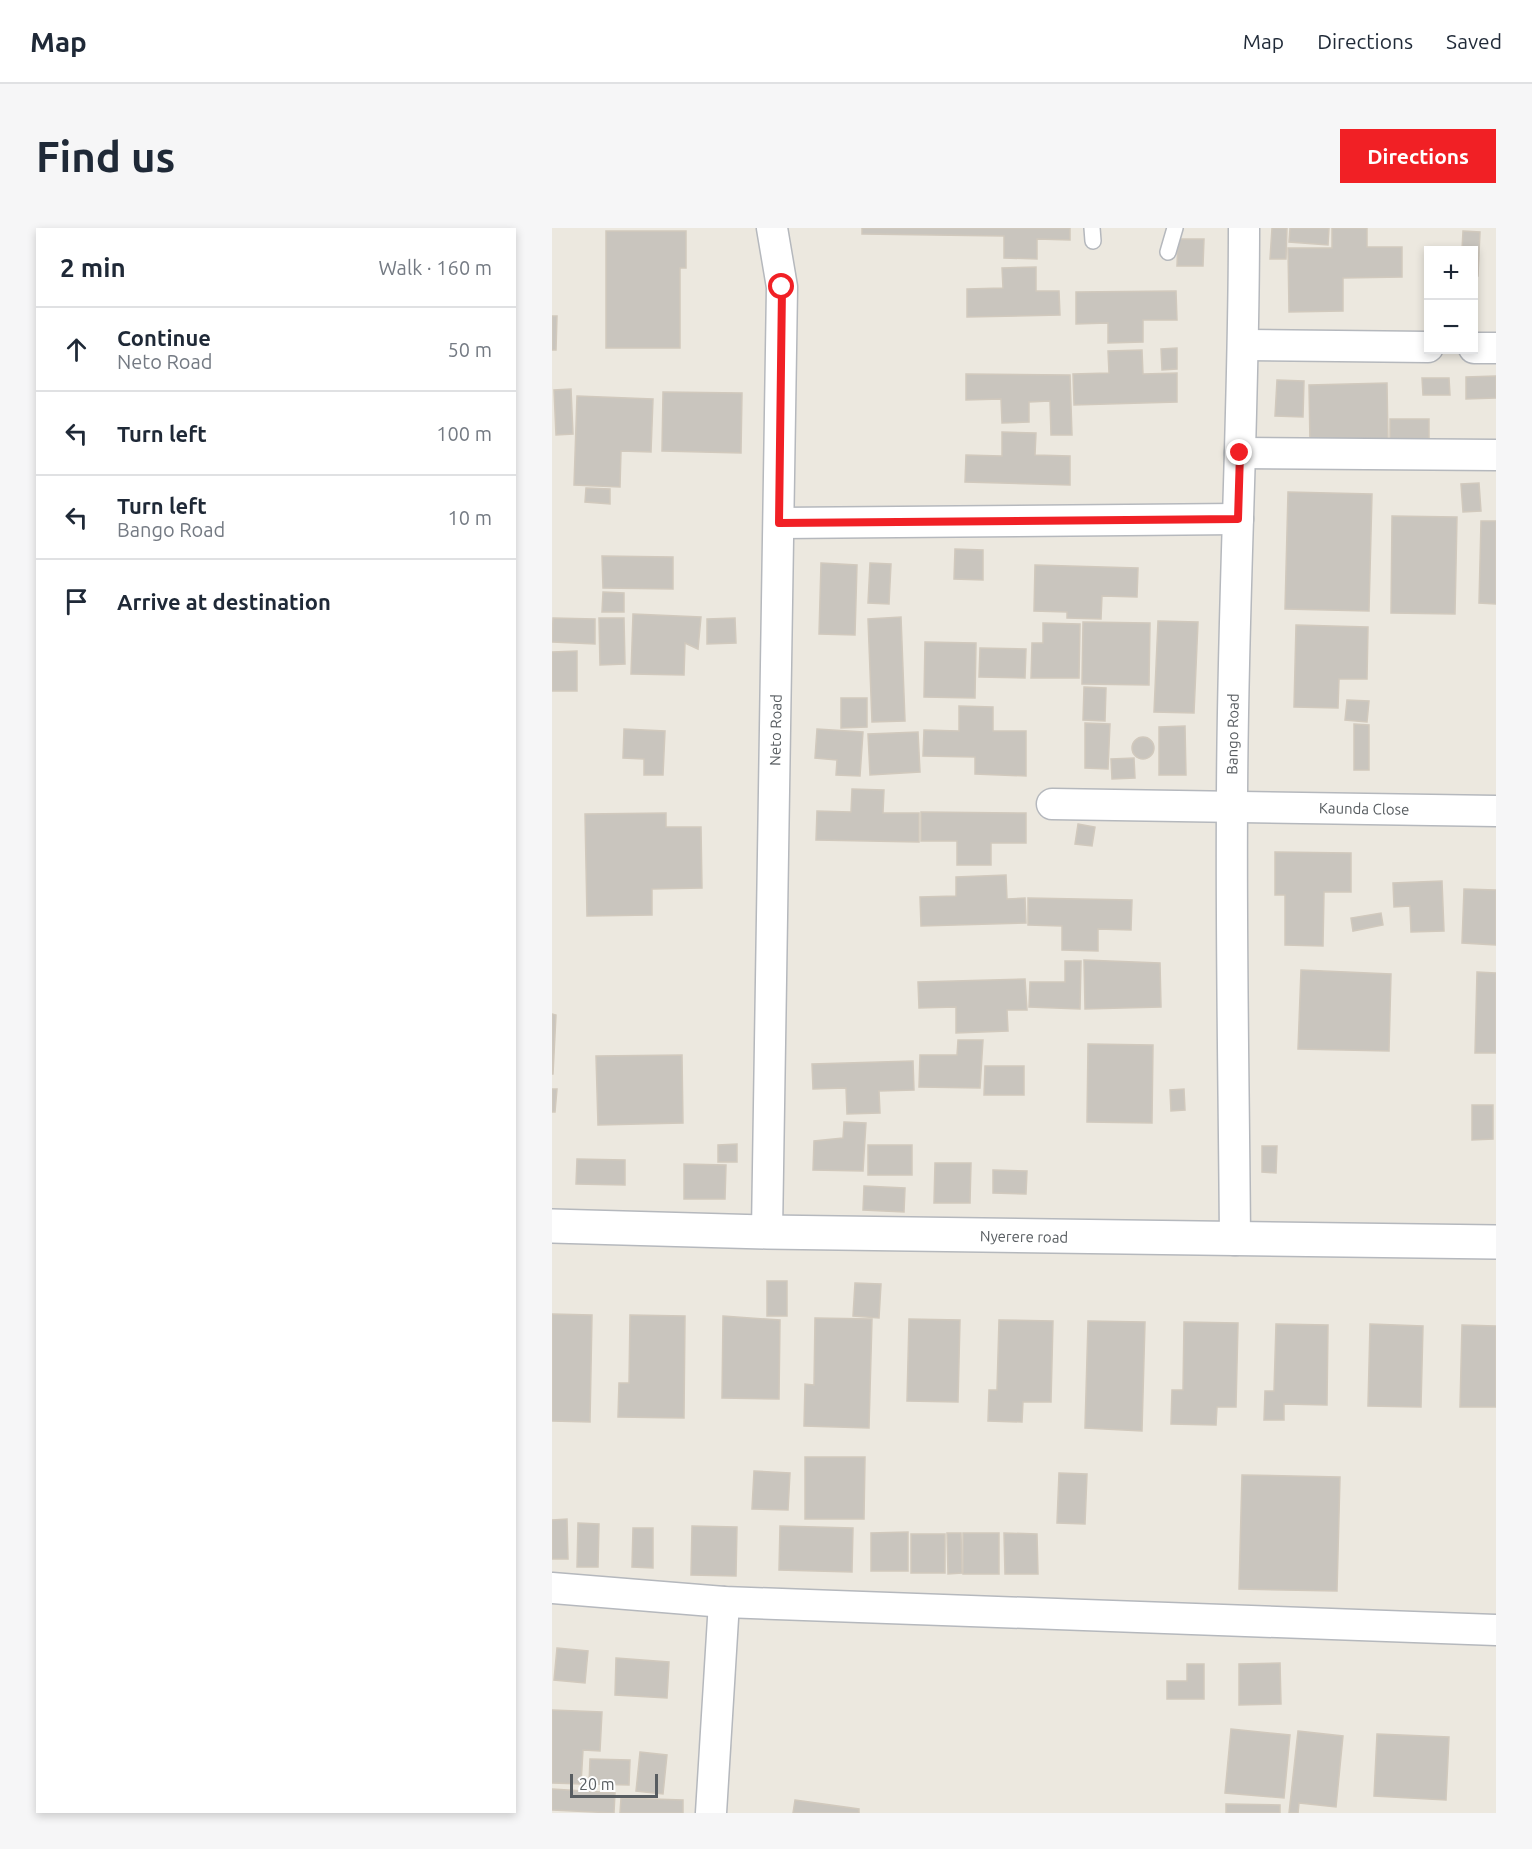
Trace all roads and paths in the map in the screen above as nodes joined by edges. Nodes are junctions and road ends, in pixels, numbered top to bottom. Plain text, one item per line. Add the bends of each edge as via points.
1 (772, 228) edge
2 (1175, 228) edge
3 (1244, 228) edge
4 (1168, 252) dead end
5 (1244, 345) junction
6 (1424, 347) edge
7 (1478, 348) edge
8 (1496, 348) edge
9 (1240, 453) junction
10 (1496, 455) edge
11 (1238, 519) junction
12 (779, 523) junction
13 (1052, 804) dead end
14 (1232, 807) junction
15 (1496, 811) edge
16 (552, 1226) edge
17 (767, 1232) junction
18 (1235, 1240) junction
19 (1496, 1242) edge
20 (552, 1588) edge
21 (724, 1602) junction
22 (1496, 1630) edge
23 (711, 1813) edge

1 - 12 street, Neto Road via 782,287
2 - 4 lane
3 - 5 street, Bango Road
5 - 6 street
5 - 9 street, Bango Road
7 - 8 street
9 - 10 street
9 - 11 street, Bango Road
11 - 12 street
11 - 14 street, Bango Road
12 - 17 street, Neto Road
13 - 14 street, Kaunda Close
14 - 15 street, Kaunda Close
14 - 18 street, Bango Road
16 - 17 street, Nyerere road
17 - 18 street, Nyerere road
18 - 19 street, Nyerere road
20 - 21 street
21 - 22 street
21 - 23 street

